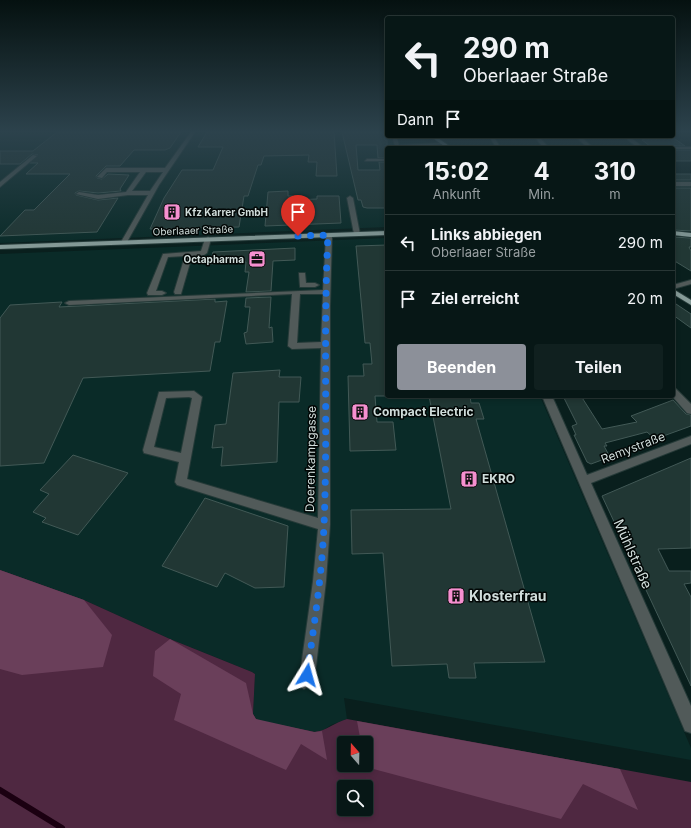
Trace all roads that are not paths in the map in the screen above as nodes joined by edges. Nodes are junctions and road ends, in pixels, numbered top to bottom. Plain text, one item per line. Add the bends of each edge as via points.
1 (144, 170) edge
2 (166, 170) edge
3 (17, 171) edge
4 (105, 171) edge
5 (100, 176) dead end
6 (675, 184) edge
7 (691, 184) edge
8 (0, 185) edge
9 (128, 193) junction
10 (152, 193) junction
11 (79, 194) dead end
12 (350, 198) dead end
13 (385, 232) edge
14 (675, 233) edge
15 (357, 234) junction
16 (328, 235) junction
17 (691, 235) edge
18 (208, 239) junction
19 (124, 242) junction
20 (0, 247) edge
21 (189, 254) junction
22 (302, 275) dead end
23 (691, 282) edge
24 (675, 286) edge
25 (326, 288) junction
26 (228, 289) dead end
27 (178, 292) junction
28 (296, 292) junction
29 (675, 292) edge
30 (691, 302) edge
31 (69, 303) dead end
32 (325, 345) junction
33 (675, 393) edge
34 (548, 398) edge
35 (691, 410) edge
36 (691, 440) edge
37 (185, 459) junction
38 (584, 481) junction
39 (324, 525) junction
40 (304, 681) dead end
41 (691, 725) edge

1 - 9 street
2 - 10 street
3 - 8 street
4 - 5 street
6 - 7 street
9 - 10 street
9 - 11 street via 98,197
10 - 19 street
12 - 15 street
13 - 15 main road, Oberlaaer Straße
14 - 17 main road
15 - 16 main road, Oberlaaer Straße
16 - 18 main road, Oberlaaer Straße
16 - 25 street, Doerenkampgasse
18 - 19 main road, Oberlaaer Straße
18 - 21 street via 204,253
19 - 20 main road, Oberlaaer Straße
21 - 27 street
21 - 27 street via 164,255 151,293
22 - 25 street via 303,285
23 - 24 street
25 - 28 street
25 - 32 street, Doerenkampgasse
26 - 27 street
28 - 31 street
28 - 32 street via 292,346
29 - 30 main road
32 - 39 street, Doerenkampgasse
33 - 35 street
34 - 38 street, Mühlstraße
36 - 38 street, Remystraße
37 - 37 street via 197,397 191,393 162,395 148,450
37 - 39 street via 181,482
38 - 41 street, Mühlstraße
39 - 40 street, Doerenkampgasse via 319,586 307,675

